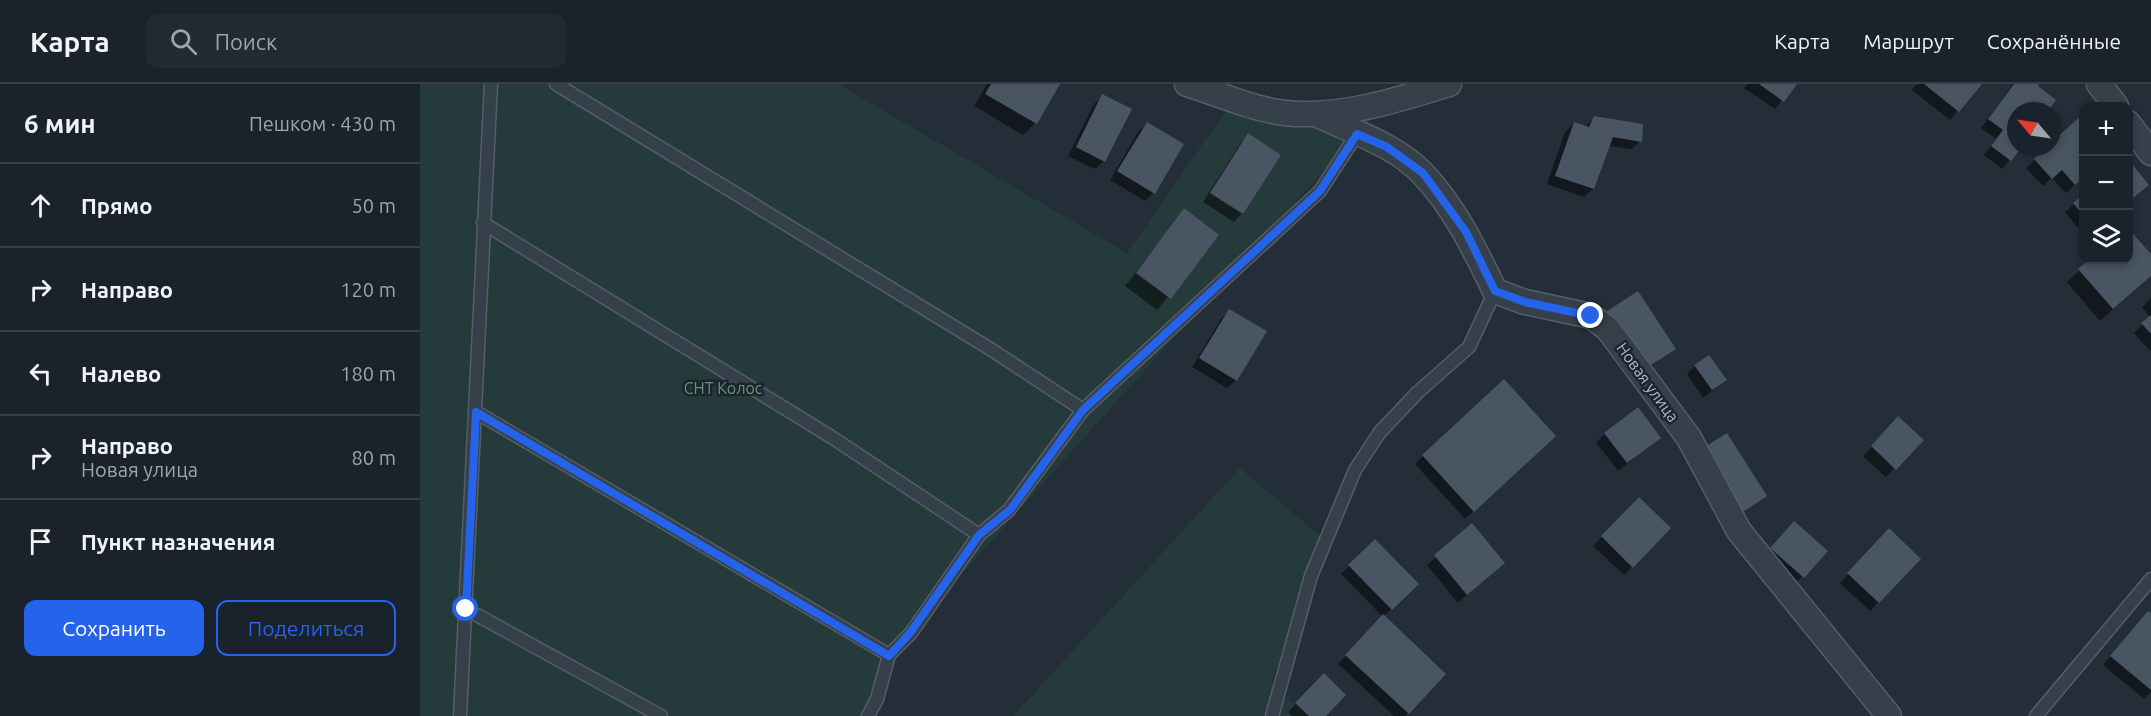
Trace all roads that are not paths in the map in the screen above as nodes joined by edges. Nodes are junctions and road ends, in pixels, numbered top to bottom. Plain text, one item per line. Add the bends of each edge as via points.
1 (491, 84) edge
2 (556, 84) edge
3 (1187, 84) edge
4 (1449, 84) edge
5 (2099, 84) edge
6 (2113, 102) edge
7 (1316, 114) junction
8 (2133, 130) edge
9 (1357, 134) junction
10 (2151, 153) edge
11 (483, 223) junction
12 (1495, 291) junction
13 (1083, 410) junction
14 (476, 412) junction
15 (979, 535) junction
16 (2151, 579) edge
17 (466, 609) junction
18 (889, 656) junction
19 (460, 716) edge
20 (661, 716) edge
21 (868, 716) edge
22 (1272, 716) edge
23 (1889, 716) edge
24 (2036, 716) edge

1 - 11 lane
2 - 13 lane via 992,350
3 - 7 street via 1284,113
4 - 7 street via 1399,99
5 - 6 street
7 - 9 street
8 - 10 street
9 - 12 street via 1387,147 1423,173 1466,232
9 - 13 lane via 1320,191
11 - 14 lane
11 - 15 lane via 833,438
12 - 22 lane via 1469,347 1380,432 1355,470 1311,576
12 - 23 street, Новая улица via 1525,302 1591,316 1608,328 1689,438 1739,531
13 - 15 lane via 1010,510
14 - 17 lane
14 - 18 lane
15 - 18 lane via 910,633
16 - 24 lane
17 - 19 lane
17 - 20 lane
18 - 21 lane

